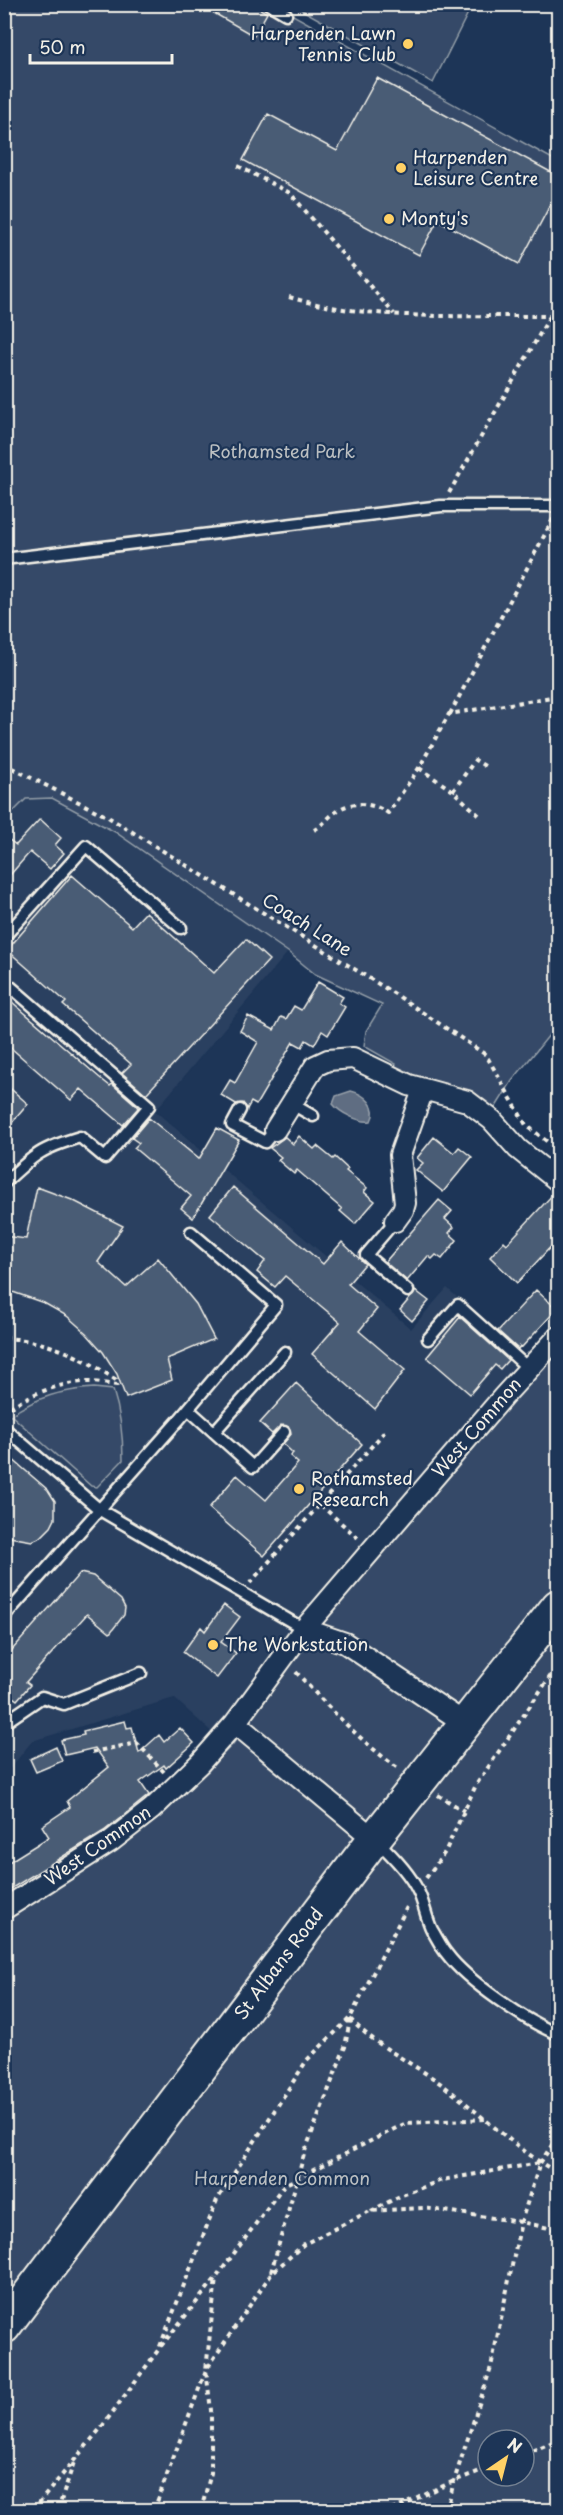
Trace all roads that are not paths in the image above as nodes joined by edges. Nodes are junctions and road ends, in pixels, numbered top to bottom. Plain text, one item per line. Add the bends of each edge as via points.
1 (269, 4) edge
2 (286, 14) dead end
3 (558, 506) edge
4 (4, 559) edge
5 (181, 928) dead end
6 (4, 937) edge
7 (4, 981) edge
8 (423, 1090) junction
9 (292, 1104) junction
10 (240, 1110) dead end
11 (313, 1116) dead end
12 (275, 1130) joint
13 (558, 1181) edge
14 (4, 1183) edge
15 (395, 1221) joint
16 (191, 1232) dead end
17 (408, 1291) dead end
18 (558, 1337) edge
19 (428, 1339) dead end
20 (285, 1352) dead end
21 (529, 1369) junction
22 (188, 1409) junction
23 (4, 1428) edge
24 (214, 1432) junction
25 (284, 1432) dead end
26 (100, 1510) junction
27 (558, 1605) edge
28 (4, 1617) edge
29 (304, 1629) junction
30 (141, 1673) dead end
31 (4, 1723) edge
32 (235, 1724) junction
33 (466, 1724) junction
34 (374, 1839) junction
35 (4, 1909) edge
36 (558, 2034) edge
37 (4, 2327) edge

1 - 2 lane
3 - 4 lane via 441,506
5 - 6 lane via 86,846
7 - 14 lane via 149,1106 105,1158 80,1137 40,1151
8 - 9 street via 353,1058 339,1058 315,1066
8 - 13 street via 473,1105
8 - 15 street via 400,1155 405,1203
9 - 11 lane
9 - 12 street
10 - 12 lane via 232,1125 245,1134 265,1142
15 - 17 lane via 366,1255
16 - 22 lane via 276,1305
18 - 21 street, West Common
19 - 21 lane via 458,1305
20 - 24 lane
21 - 29 street, West Common
22 - 24 lane
22 - 26 lane
23 - 26 lane
24 - 25 lane via 253,1467
26 - 28 lane
26 - 29 lane
27 - 33 main road, St Albans Road
29 - 32 street, West Common
29 - 33 street via 345,1643
30 - 31 lane via 64,1704 42,1697
32 - 34 street
32 - 35 street, West Common via 152,1809 111,1841
33 - 34 main road, St Albans Road
34 - 36 lane via 400,1864 417,1890 431,1927 447,1954 500,1999
34 - 37 main road, St Albans Road

